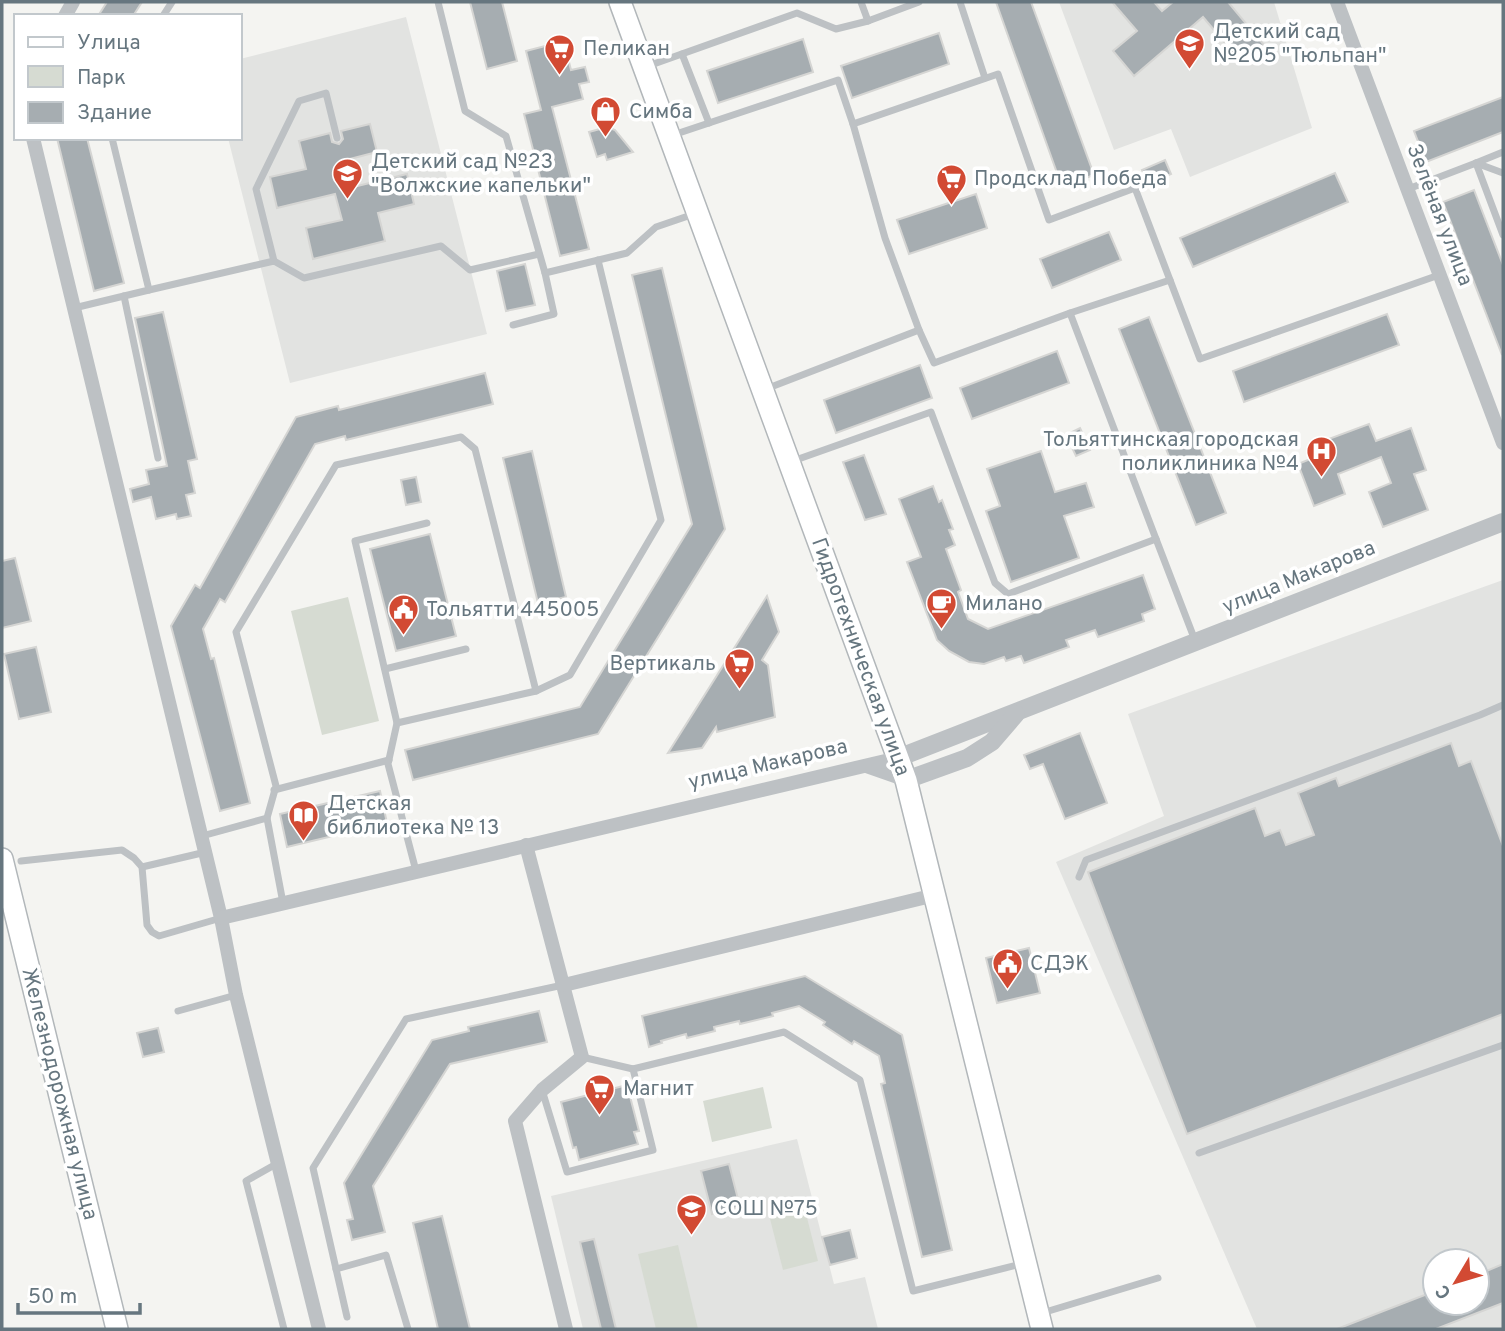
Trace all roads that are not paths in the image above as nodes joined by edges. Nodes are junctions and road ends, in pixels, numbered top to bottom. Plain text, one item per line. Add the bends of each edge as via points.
1 (438, 2) edge
2 (620, 2) edge
3 (861, 2) edge
4 (919, 2) edge
5 (960, 2) edge
6 (1337, 2) edge
7 (868, 21) junction
8 (682, 54) junction
9 (645, 68) junction
10 (985, 78) junction
11 (709, 123) junction
12 (853, 124) junction
13 (670, 136) junction
14 (337, 138) dead end
15 (33, 140) edge
16 (112, 140) edge
17 (1503, 152) edge
18 (1476, 163) junction
19 (1503, 173) edge
20 (1407, 189) junction
21 (698, 212) junction
22 (1503, 235) edge
23 (540, 254) junction
24 (598, 260) junction
25 (274, 261) junction
26 (545, 273) junction
27 (1439, 275) junction
28 (1170, 280) junction
29 (149, 290) junction
30 (124, 296) junction
31 (74, 308) junction
32 (1070, 313) junction
33 (513, 325) dead end
34 (919, 330) junction
35 (763, 390) junction
36 (1499, 420) edge
37 (1503, 443) edge
38 (158, 458) dead end
39 (789, 463) junction
40 (1503, 522) edge
41 (427, 523) dead end
42 (1156, 539) junction
43 (1196, 643) junction
44 (466, 649) dead end
45 (385, 669) junction
46 (536, 691) junction
47 (1503, 705) edge
48 (1018, 712) junction
49 (397, 723) junction
50 (898, 758) junction
51 (389, 760) junction
52 (864, 766) junction
53 (906, 780) junction
54 (274, 790) junction
55 (267, 818) junction
56 (202, 836) junction
57 (527, 845) junction
58 (206, 852) junction
59 (11, 860) edge
60 (142, 867) junction
61 (416, 871) junction
62 (1079, 877) dead end
63 (935, 895) junction
64 (283, 903) junction
65 (221, 918) junction
66 (564, 985) junction
67 (236, 995) junction
68 (178, 1012) dead end
69 (1503, 1045) edge
70 (582, 1058) junction
71 (633, 1069) junction
72 (542, 1090) junction
73 (1199, 1153) dead end
74 (278, 1163) junction
75 (1026, 1263) junction
76 (336, 1269) junction
77 (1158, 1278) dead end
78 (347, 1317) dead end
79 (1040, 1322) edge
80 (117, 1329) edge
81 (284, 1329) edge
82 (319, 1329) edge
83 (408, 1329) edge
84 (566, 1329) edge

1 - 23 lane via 464,111 506,136
2 - 9 main road, Гидротехническая улица
3 - 7 lane
4 - 7 lane
5 - 10 lane
6 - 20 street, Зелёная улица
7 - 8 lane via 836,29 797,13
8 - 9 lane
8 - 11 lane
9 - 13 main road, Гидротехническая улица
10 - 12 lane
10 - 28 lane via 998,74 1049,220 1135,188
11 - 12 lane via 838,80
11 - 13 lane
12 - 34 lane via 885,238
13 - 21 main road, Гидротехническая улица
14 - 25 lane via 326,93 299,101 256,189
15 - 31 street
16 - 29 lane
17 - 18 lane
18 - 19 lane
18 - 20 lane
18 - 22 lane
20 - 27 street, Зелёная улица
21 - 24 lane via 656,227 627,253
21 - 35 main road, Гидротехническая улица
23 - 25 lane via 470,270 441,246 304,278
23 - 26 lane
24 - 26 lane
24 - 46 lane via 661,520 570,675
25 - 29 lane
26 - 33 lane via 554,314
27 - 28 lane via 1200,359
27 - 36 street, Зелёная улица
28 - 32 lane
29 - 30 lane
30 - 31 lane
30 - 38 lane
31 - 56 street
32 - 34 lane via 934,363
32 - 42 lane
34 - 35 lane
35 - 39 main road, Гидротехническая улица
36 - 37 street, Зелёная улица
39 - 42 lane via 931,412 995,583 1008,594
39 - 50 main road, Гидротехническая улица
40 - 43 street, улица Макарова
41 - 45 lane via 355,541
42 - 43 lane
43 - 48 street, улица Макарова
44 - 45 lane
45 - 49 lane
46 - 49 lane
46 - 54 lane via 475,449 461,437 336,465 236,632
47 - 62 lane via 1086,860
48 - 50 street, улица Макарова
48 - 53 street via 992,742 967,758
49 - 51 lane
50 - 52 street, улица Макарова
50 - 53 main road, Гидротехническая улица
51 - 54 lane
51 - 61 lane
52 - 53 street
52 - 57 street, улица Макарова
53 - 63 main road, Гидротехническая улица
54 - 55 lane
55 - 56 lane
55 - 64 lane
56 - 58 street
57 - 61 street, улица Макарова
57 - 66 street
58 - 60 lane
58 - 65 street
59 - 60 lane via 122,850
59 - 80 main road, Железнодорожная улица
60 - 65 lane via 147,925 152,932 159,936
61 - 64 street, улица Макарова
63 - 66 street
63 - 75 main road, Гидротехническая улица
64 - 65 street, улица Макарова
65 - 67 street
66 - 70 street
66 - 76 lane via 406,1019 313,1168
67 - 68 lane
67 - 74 street
69 - 73 lane
70 - 71 lane
70 - 72 street
71 - 72 lane via 653,1150 567,1172
71 - 75 lane via 784,1032 860,1080 913,1291
72 - 84 street via 515,1121
74 - 81 lane via 246,1181
74 - 82 street
75 - 79 main road, Гидротехническая улица
76 - 78 lane
76 - 83 lane via 386,1255
77 - 79 lane

